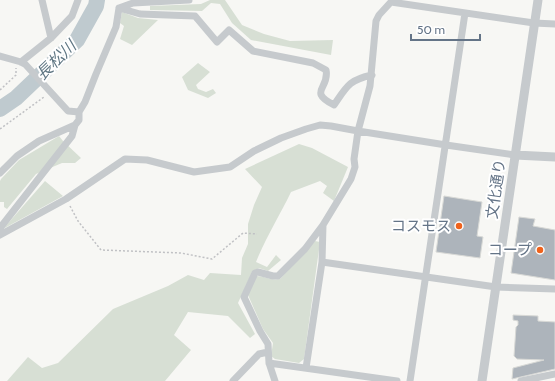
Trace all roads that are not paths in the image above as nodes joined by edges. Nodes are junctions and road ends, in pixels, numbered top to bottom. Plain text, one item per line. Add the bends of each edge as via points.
1 (42, 0) edge
2 (78, 0) edge
3 (189, 0) edge
4 (538, 0) edge
5 (391, 1) edge
6 (119, 8) junction
7 (465, 12) junction
8 (534, 23) junction
9 (555, 24) edge
10 (50, 38) junction
11 (0, 56) edge
12 (21, 62) junction
13 (372, 75) junction
14 (79, 112) junction
15 (75, 125) junction
16 (358, 131) junction
17 (446, 145) junction
18 (515, 155) junction
19 (555, 156) edge
20 (0, 173) edge
21 (323, 224) junction
22 (0, 228) edge
23 (0, 235) edge
24 (322, 262) junction
25 (426, 278) junction
26 (496, 287) junction
27 (555, 289) edge
28 (268, 352) junction
29 (269, 364) junction
30 (306, 368) junction
31 (555, 374) edge
32 (233, 381) edge
33 (275, 381) edge
34 (397, 381) edge
35 (410, 381) edge
36 (482, 381) edge
37 (521, 381) edge

1 - 10 street
2 - 10 street via 72,16
3 - 6 street via 133,3
4 - 8 street, 文化通り
5 - 7 street
5 - 13 street via 376,21
6 - 13 street via 140,14 195,16 216,42 229,30 253,51 320,65 326,70 327,75 321,95 334,105 356,78
6 - 14 street via 116,27
7 - 8 street
7 - 17 street
8 - 9 street
8 - 18 street, 文化通り
10 - 12 street
11 - 12 street
12 - 14 street via 68,111
13 - 16 street
14 - 15 street via 79,120
15 - 20 street via 39,141 17,156
15 - 22 street via 72,136
16 - 17 street
16 - 21 street via 355,167 351,179
16 - 23 street via 331,126 306,129 254,151 230,167 194,172 146,160 124,159 66,199
17 - 18 street
17 - 25 street
18 - 19 street
18 - 26 street, 文化通り
21 - 24 street
21 - 28 street via 305,249 278,276 258,272 255,274 244,297 268,344
24 - 25 street
24 - 30 street
25 - 26 street
25 - 35 street
26 - 27 street
26 - 36 street, 文化通り
28 - 29 street
28 - 32 street via 258,354
29 - 30 street
29 - 33 street
30 - 34 street
31 - 37 street

